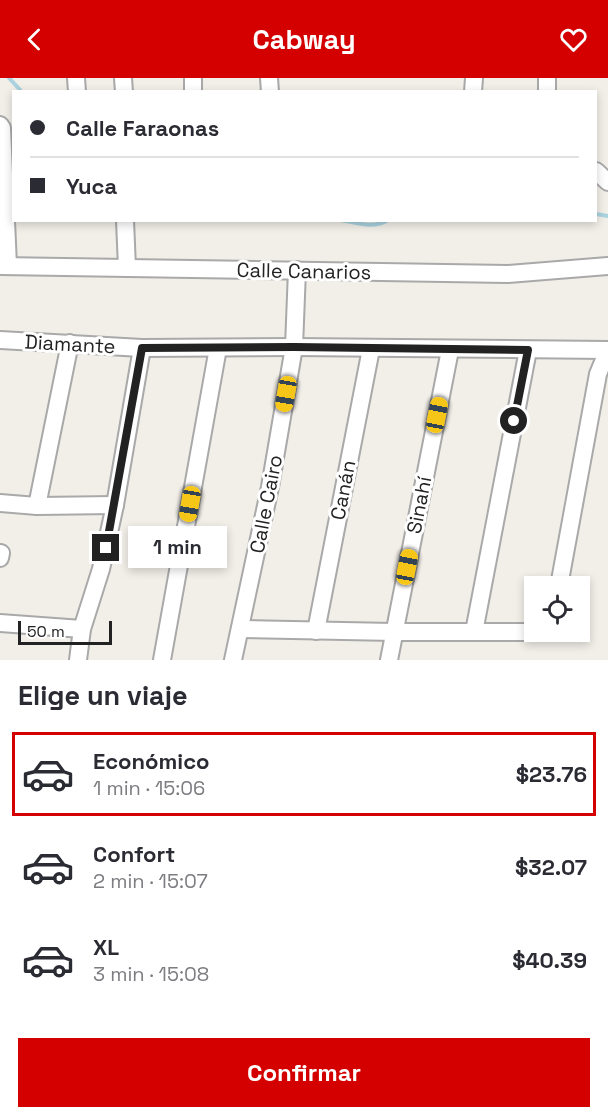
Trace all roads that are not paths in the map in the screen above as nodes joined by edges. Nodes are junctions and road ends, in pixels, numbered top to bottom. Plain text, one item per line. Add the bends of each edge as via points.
1 (0, 125) edge
2 (125, 222) edge
3 (4, 266) edge
4 (608, 266) edge
5 (127, 268) junction
6 (297, 270) junction
7 (0, 340) edge
8 (70, 343) junction
9 (294, 347) junction
10 (142, 348) junction
11 (218, 348) junction
12 (371, 349) junction
13 (450, 350) junction
14 (528, 350) junction
15 (608, 350) edge
16 (0, 503) edge
17 (115, 505) junction
18 (38, 506) junction
19 (561, 576) edge
20 (0, 623) edge
21 (82, 629) junction
22 (240, 629) junction
23 (316, 631) junction
24 (394, 632) junction
25 (474, 632) junction
26 (524, 632) edge
27 (78, 660) edge
28 (162, 660) edge
29 (233, 660) edge
30 (389, 660) edge

1 - 3 street
2 - 5 street
3 - 5 street, Calle Canarios
4 - 6 street, Calle Canarios via 508,274
5 - 6 street, Calle Canarios
6 - 9 street, Calle Cairo
7 - 8 street, Diamante
8 - 10 street, Diamante
8 - 18 street
9 - 11 street, Diamante
9 - 12 street, Diamante
9 - 22 street, Calle Cairo
10 - 11 street, Diamante
10 - 17 street
11 - 28 street
12 - 13 street, Diamante
12 - 23 street, Canán
13 - 14 street, Diamante
13 - 24 street, Sinahí
14 - 15 street, Diamante
14 - 25 street
15 - 19 street via 598,374
16 - 18 street
17 - 18 street
17 - 21 street via 101,570
20 - 21 street
21 - 27 street
22 - 23 street
22 - 29 street, Calle Cairo
23 - 24 street
24 - 25 street
24 - 30 street, Sinahí
25 - 26 street

